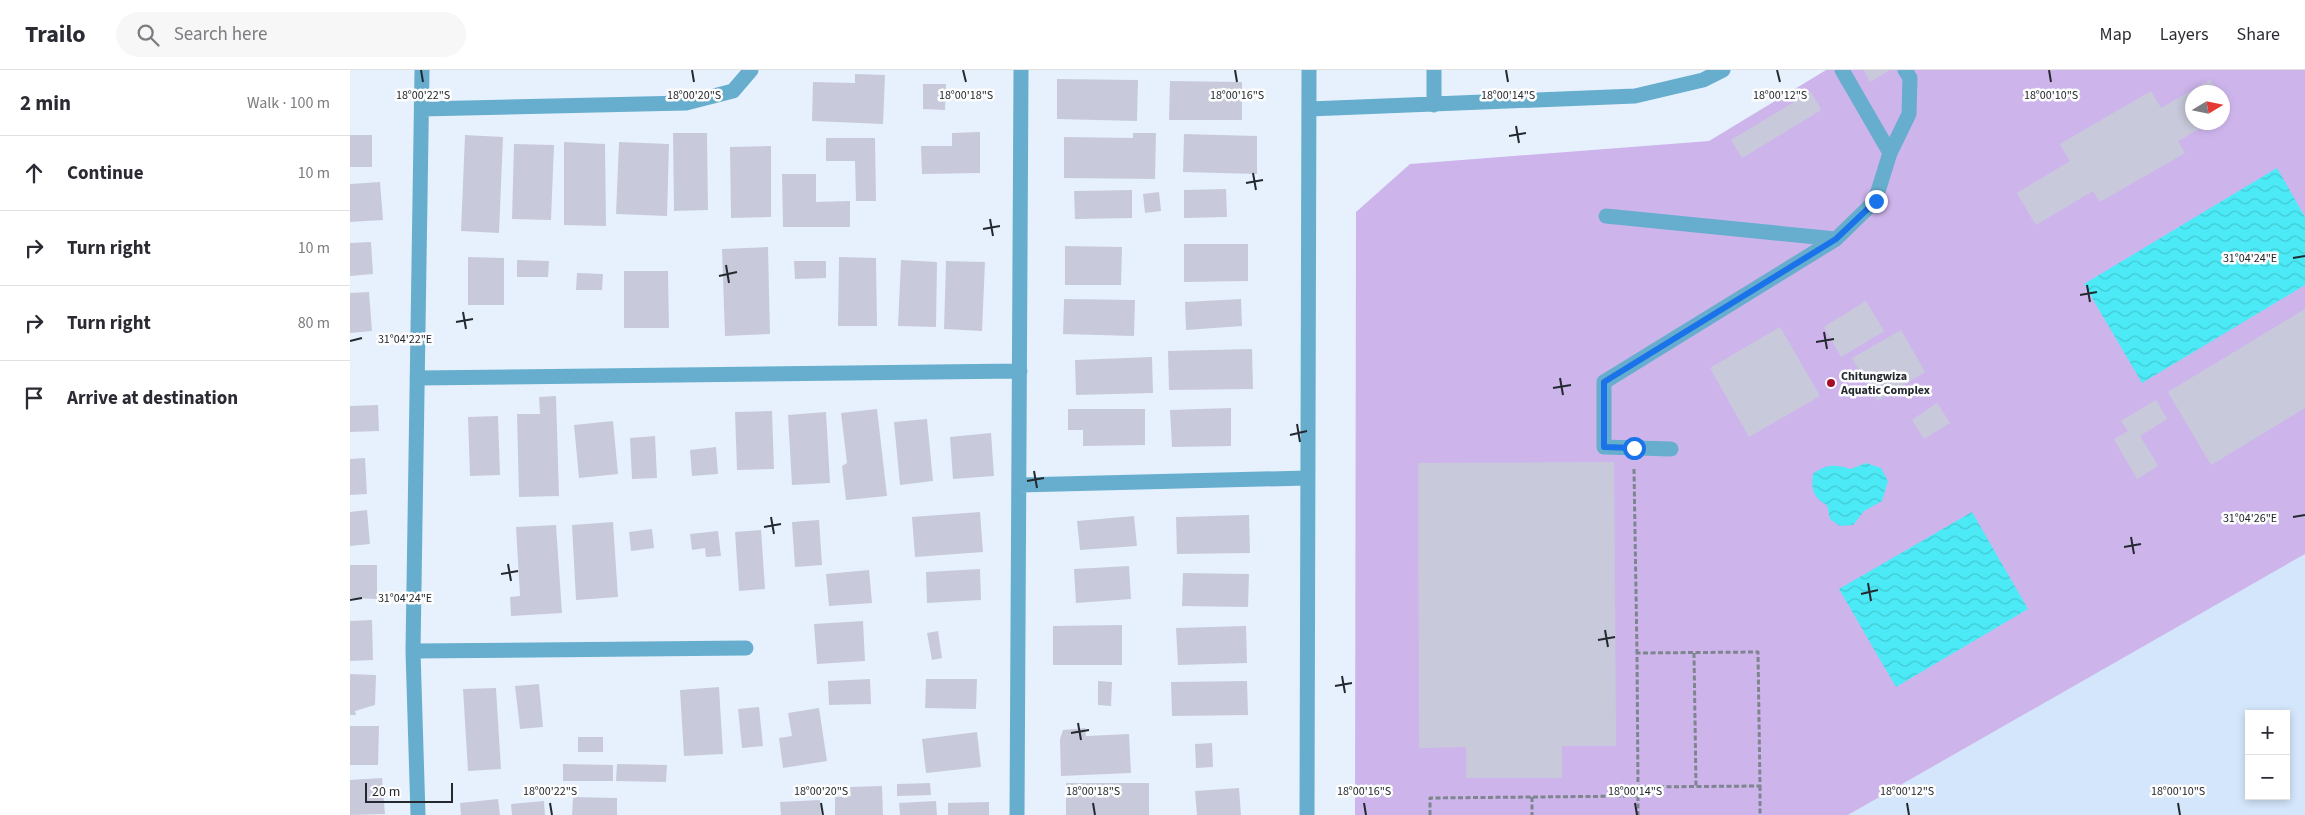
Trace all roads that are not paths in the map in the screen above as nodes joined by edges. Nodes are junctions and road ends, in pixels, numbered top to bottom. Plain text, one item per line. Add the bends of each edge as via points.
1 (422, 70) edge
2 (751, 70) edge
3 (1021, 70) edge
4 (1309, 70) edge
5 (1434, 70) edge
6 (1722, 70) edge
7 (1842, 70) edge
8 (1905, 70) edge
9 (1434, 105) junction
10 (422, 109) junction
11 (1309, 109) junction
12 (1890, 153) junction
13 (1606, 216) dead end
14 (1836, 239) junction
15 (1020, 371) junction
16 (417, 378) junction
17 (1671, 448) dead end
18 (1307, 478) junction
19 (1020, 485) junction
20 (746, 648) dead end
21 (413, 651) junction
22 (418, 815) edge
23 (1017, 815) edge
24 (1307, 815) edge

1 - 10 street
2 - 10 street via 733,91 686,103
3 - 15 street
4 - 11 street
5 - 9 street
6 - 9 street via 1703,80 1635,96
7 - 12 street
8 - 12 street via 1910,78 1909,114
9 - 11 street
10 - 16 street
11 - 18 street
12 - 14 street via 1876,201
13 - 14 street
14 - 17 street via 1604,382 1604,447
15 - 16 street
15 - 19 street
16 - 21 street
18 - 19 street
18 - 24 street
19 - 23 street
20 - 21 street
21 - 22 street

